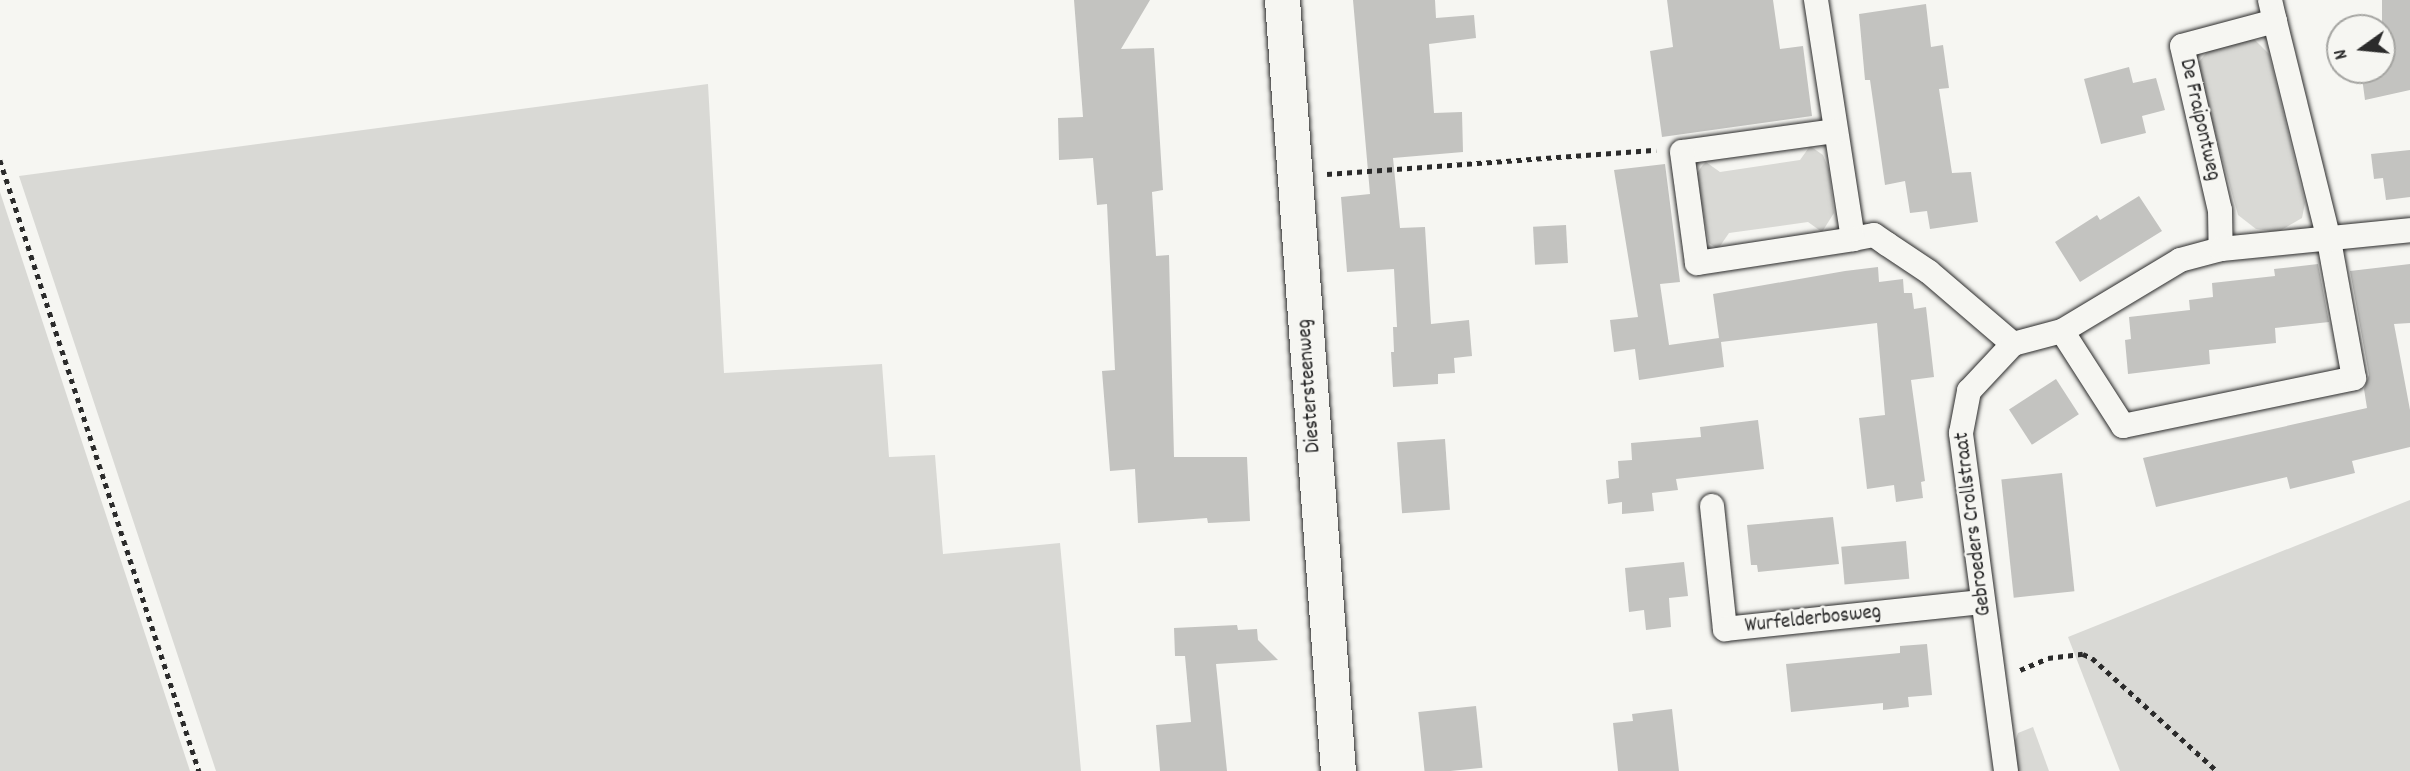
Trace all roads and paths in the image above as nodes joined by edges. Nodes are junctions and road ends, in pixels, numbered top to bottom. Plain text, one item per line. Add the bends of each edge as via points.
1 (1282, 0) edge
2 (1816, 0) edge
3 (2273, 10) edge
4 (1835, 131) junction
5 (1682, 152) junction
6 (0, 160) edge
7 (1295, 177) junction
8 (2410, 230) edge
9 (1853, 239) junction
10 (2329, 240) junction
11 (2221, 248) junction
12 (2062, 331) junction
13 (2013, 344) junction
14 (1712, 506) dead end
15 (1982, 602) junction
16 (1993, 683) junction
17 (199, 771) edge
18 (1338, 771) edge
19 (2006, 771) edge
20 (2217, 771) edge

1 - 7 main road, Diestersteenweg
2 - 4 street
3 - 10 street, De Fraipontweg
3 - 11 street, De Fraipontweg via 2182,46 2221,211
4 - 5 street
4 - 9 street
5 - 7 path via 1645,149
5 - 9 street via 1697,263
6 - 17 path
7 - 18 main road, Diestersteenweg
8 - 10 street
9 - 13 street via 1874,235 1929,272
10 - 11 street
10 - 12 street via 2354,378 2123,426
11 - 12 street via 2180,260
12 - 13 street
13 - 15 street, Gebroeders Crollstraat via 1969,391 1962,410
14 - 15 street, Wurfelderbosweg via 1725,629
15 - 16 street, Gebroeders Crollstraat
16 - 19 street, Gebroeders Crollstraat
16 - 20 path via 2048,658 2083,654 2102,664

